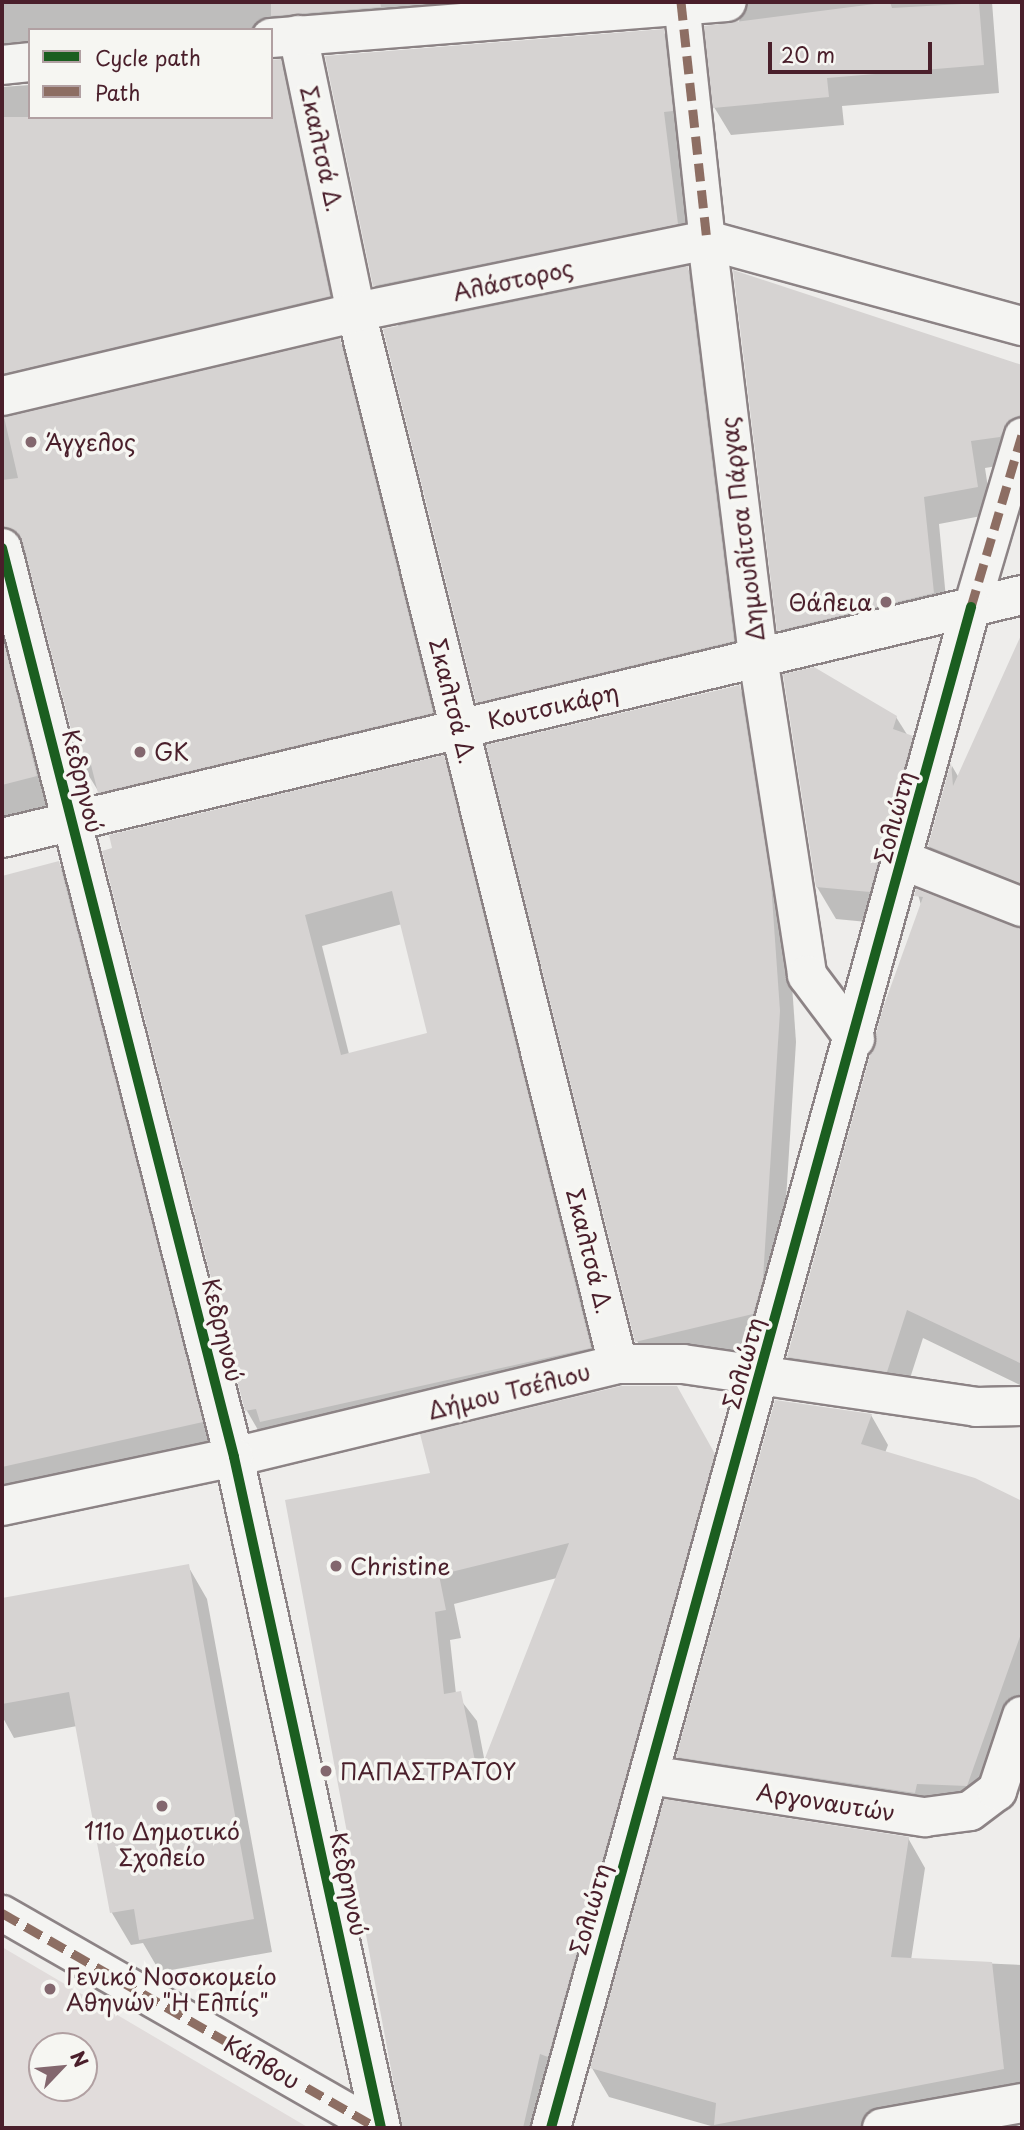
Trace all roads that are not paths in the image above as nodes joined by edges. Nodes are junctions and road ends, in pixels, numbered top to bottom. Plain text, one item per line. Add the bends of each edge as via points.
1 (727, 2) edge
2 (681, 4) edge
3 (284, 36) edge
4 (28, 62) edge
5 (2, 65) edge
6 (707, 240) junction
7 (356, 312) junction
8 (1022, 326) edge
9 (2, 396) edge
10 (1022, 435) edge
11 (2, 548) edge
12 (1022, 595) edge
13 (971, 607) junction
14 (758, 657) junction
15 (460, 729) junction
16 (72, 821) junction
17 (2, 838) edge
18 (905, 861) junction
19 (1022, 907) edge
20 (855, 1039) junction
21 (618, 1364) junction
22 (761, 1375) junction
23 (1022, 1406) edge
24 (234, 1457) junction
25 (2, 1506) edge
26 (1022, 1716) edge
27 (649, 1775) junction
28 (2, 1913) edge
29 (1022, 2102) edge
30 (379, 2128) edge
31 (551, 2128) edge
32 (882, 2128) edge

1 - 2 street
2 - 3 street
2 - 6 street, Δημουλίτσα Πάργας
3 - 7 street, Σκαλτσά Δ.
4 - 5 street
6 - 7 street, Αλάστορος
6 - 8 street, Αλάστορος
6 - 14 street, Δημουλίτσα Πάργας
7 - 9 street, Αλάστορος
7 - 15 street, Σκαλτσά Δ.
10 - 13 street, Σολιώτη
11 - 16 street, Κεδρηνού
12 - 13 street, Κουτσικάρη
13 - 14 street, Κουτσικάρη
13 - 18 street, Σολιώτη
14 - 15 street, Κουτσικάρη
14 - 20 street, Δημουλίτσα Πάργας via 807,975
15 - 16 street, Κουτσικάρη
15 - 21 street, Σκαλτσά Δ.
16 - 17 street, Κουτσικάρη
16 - 24 street, Κεδρηνού
18 - 19 street
18 - 20 street, Σολιώτη
20 - 22 street, Σολιώτη
21 - 22 street, Δήμου Τσέλιου via 683,1364
21 - 24 street, Δήμου Τσέλιου
22 - 23 street, Δήμου Τσέλιου via 976,1407
22 - 27 street, Σολιώτη
24 - 25 street, Δήμου Τσέλιου
24 - 30 street, Κεδρηνού
26 - 27 street, Αργοναυτών via 997,1791 970,1811 925,1817
27 - 31 street, Σολιώτη
28 - 30 street, Κάλβου
29 - 32 street

